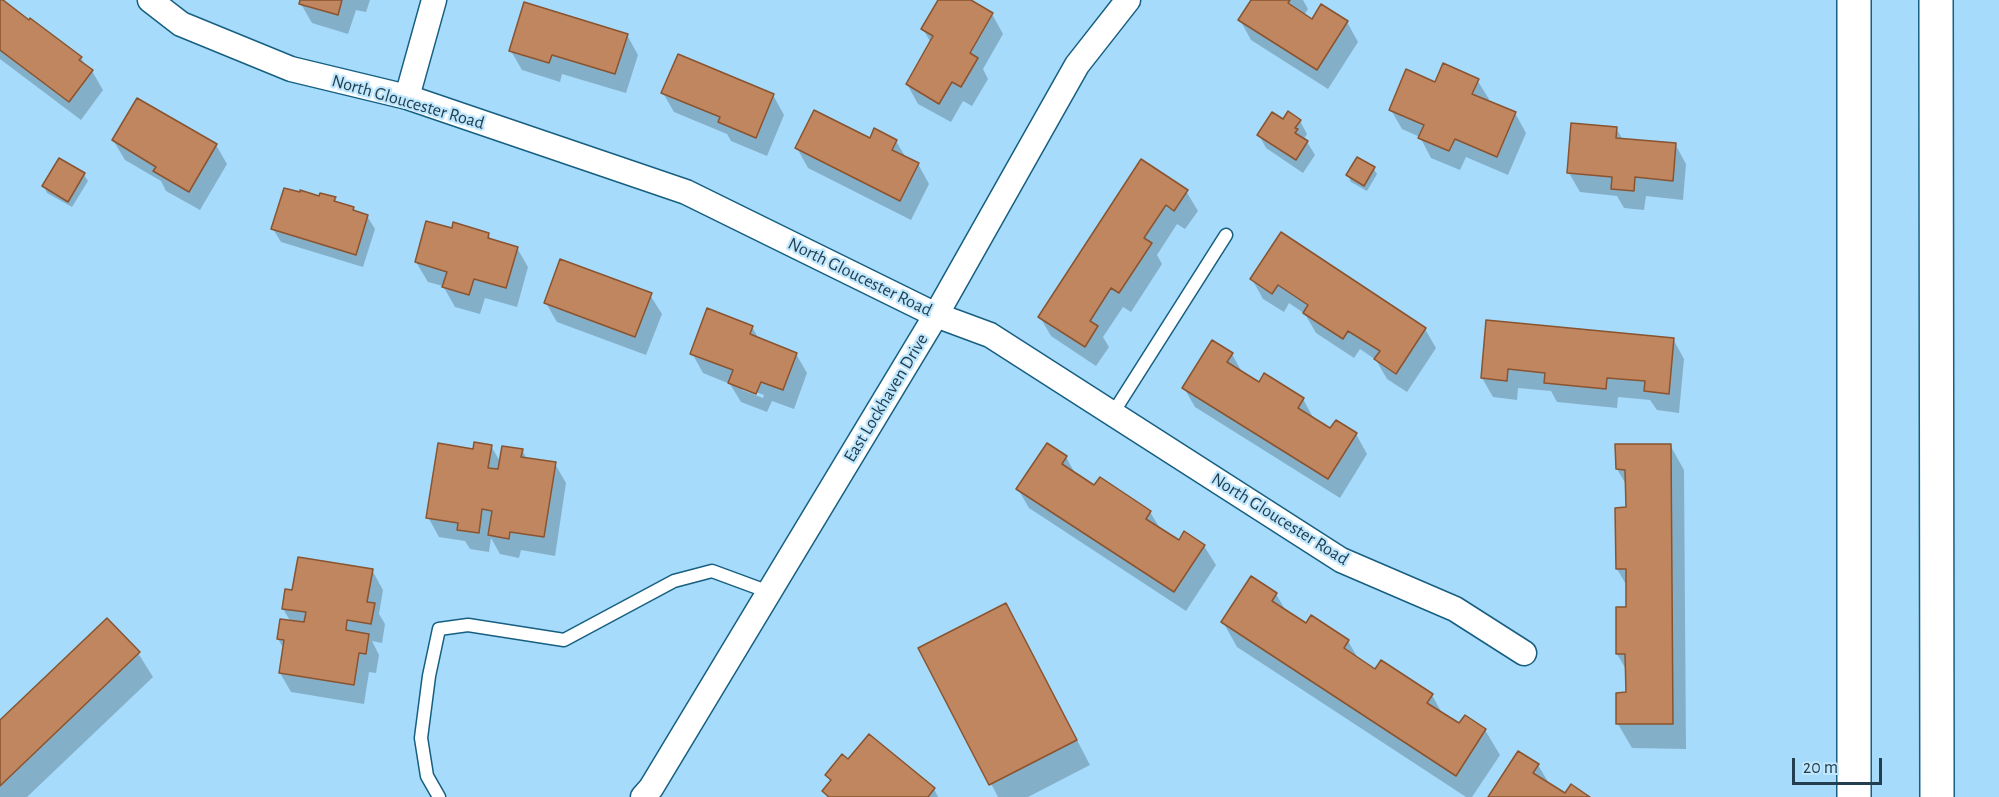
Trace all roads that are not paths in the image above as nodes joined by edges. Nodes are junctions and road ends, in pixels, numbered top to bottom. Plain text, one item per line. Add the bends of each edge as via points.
1 (150, 0) edge
2 (434, 0) edge
3 (1128, 0) edge
4 (1854, 0) edge
5 (1936, 0) edge
6 (407, 97) junction
7 (1226, 235) dead end
8 (936, 315) junction
9 (1113, 413) junction
10 (769, 592) junction
11 (1524, 653) dead end
12 (440, 797) edge
13 (643, 797) edge
14 (1854, 797) edge
15 (1937, 797) edge

1 - 6 street, North Gloucester Road via 182,24 291,69
2 - 6 street
3 - 8 street, East Lockhaven Drive via 1077,64
4 - 14 highway
5 - 15 highway
6 - 8 street, North Gloucester Road via 686,192
7 - 9 lane
8 - 9 street, North Gloucester Road via 990,335
8 - 10 street, East Lockhaven Drive
9 - 11 street, North Gloucester Road via 1341,560 1455,609
10 - 12 lane via 712,571 675,581 564,640 468,625 439,629 421,738 427,776
10 - 13 street, East Lockhaven Drive

